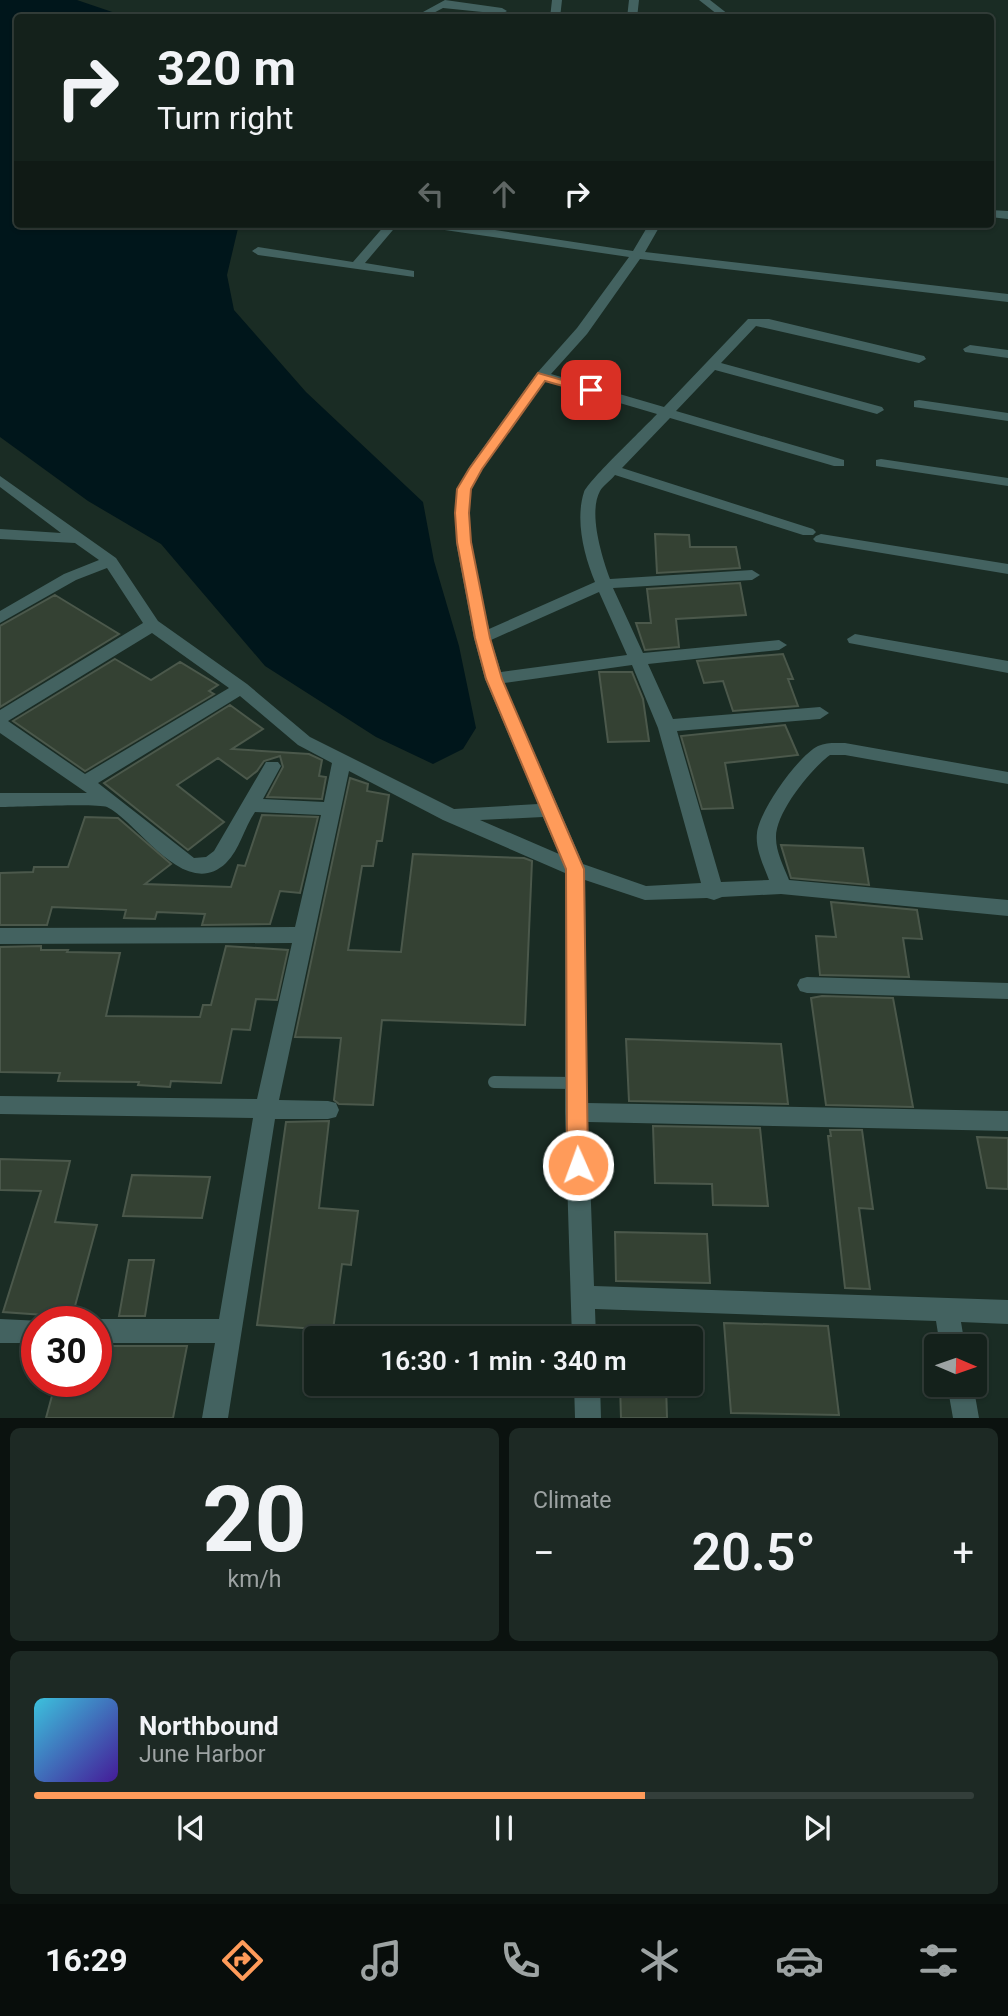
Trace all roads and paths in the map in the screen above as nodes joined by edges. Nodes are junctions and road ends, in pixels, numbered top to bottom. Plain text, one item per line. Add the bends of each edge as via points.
1 (453, 0) edge
2 (704, 0) edge
3 (442, 5) junction
4 (424, 14) edge
5 (495, 14) edge
6 (723, 14) edge
7 (389, 228) edge
8 (458, 228) edge
9 (653, 228) edge
10 (258, 251) dead end
11 (637, 255) junction
12 (357, 265) junction
13 (410, 274) dead end
14 (1008, 298) edge
15 (970, 349) dead end
16 (1008, 354) edge
17 (919, 359) dead end
18 (710, 364) junction
19 (542, 376) junction
20 (919, 404) dead end
21 (877, 410) dead end
22 (664, 412) junction
23 (1008, 416) edge
24 (839, 463) dead end
25 (881, 463) dead end
26 (611, 469) junction
27 (0, 480) edge
28 (1008, 482) edge
29 (0, 534) edge
30 (78, 538) junction
31 (110, 561) junction
32 (1008, 569) edge
33 (752, 575) dead end
34 (604, 584) junction
35 (0, 618) edge
36 (152, 625) junction
37 (482, 638) junction
38 (855, 639) dead end
39 (779, 645) dead end
40 (639, 659) junction
41 (1008, 667) edge
42 (494, 679) junction
43 (241, 688) junction
44 (820, 713) dead end
45 (0, 718) edge
46 (0, 724) edge
47 (666, 726) junction
48 (342, 760) junction
49 (272, 766) dead end
50 (1008, 778) edge
51 (86, 782) junction
52 (0, 800) edge
53 (110, 800) junction
54 (250, 805) junction
55 (333, 809) junction
56 (549, 810) junction
57 (450, 815) junction
58 (575, 869) junction
59 (781, 887) junction
60 (714, 893) junction
61 (1008, 908) edge
62 (303, 935) junction
63 (0, 936) edge
64 (807, 985) dead end
65 (1008, 991) edge
66 (494, 1082) dead end
67 (576, 1083) junction
68 (0, 1105) edge
69 (267, 1108) junction
70 (328, 1110) dead end
71 (576, 1112) junction
72 (1008, 1121) edge
73 (582, 1297) junction
74 (946, 1310) junction
75 (1008, 1312) edge
76 (583, 1326) edge
77 (0, 1331) edge
78 (21, 1331) edge
79 (112, 1331) edge
80 (231, 1331) junction
81 (951, 1334) edge
82 (587, 1396) edge
83 (962, 1397) edge
84 (215, 1418) edge
85 (588, 1418) edge
86 (966, 1418) edge

1 - 3 street
2 - 6 street
3 - 4 street
3 - 5 street
7 - 12 street
8 - 11 street
9 - 11 street
10 - 12 street
11 - 14 street
11 - 19 street via 582,331
12 - 13 street
15 - 16 street
17 - 18 street via 760,321 747,326
18 - 21 street
18 - 22 street
19 - 22 street
19 - 37 street via 464,489 464,542
20 - 23 street
22 - 24 street
22 - 26 street
25 - 28 street
26 - 32 street via 814,535
26 - 34 street via 592,491 587,506 591,550
27 - 30 street
29 - 30 street
30 - 31 street
31 - 35 street via 70,577
31 - 36 street
33 - 34 street
34 - 37 street
34 - 40 street
36 - 43 street
36 - 45 street
37 - 42 street
38 - 41 street
39 - 40 street
40 - 42 street
40 - 47 street
42 - 56 street
43 - 48 street via 304,741
43 - 51 street
44 - 47 street
46 - 51 street
47 - 60 street
48 - 55 street
48 - 57 street
49 - 54 street
50 - 59 street via 826,749 814,758 767,825 766,837
51 - 53 street
52 - 53 street
53 - 54 street via 189,865 204,868 219,860
54 - 55 street
55 - 62 street
56 - 57 street
56 - 58 street
57 - 58 street
58 - 60 street via 645,893
58 - 67 street
59 - 60 street
59 - 61 street
62 - 63 street
62 - 69 street
64 - 65 street
66 - 67 lane
67 - 71 street
68 - 69 street
69 - 70 street
69 - 80 street
71 - 72 street
71 - 73 street
73 - 74 street
73 - 76 street
74 - 75 street
74 - 81 street
77 - 78 street
79 - 80 street
80 - 84 street
82 - 85 street
83 - 86 street

